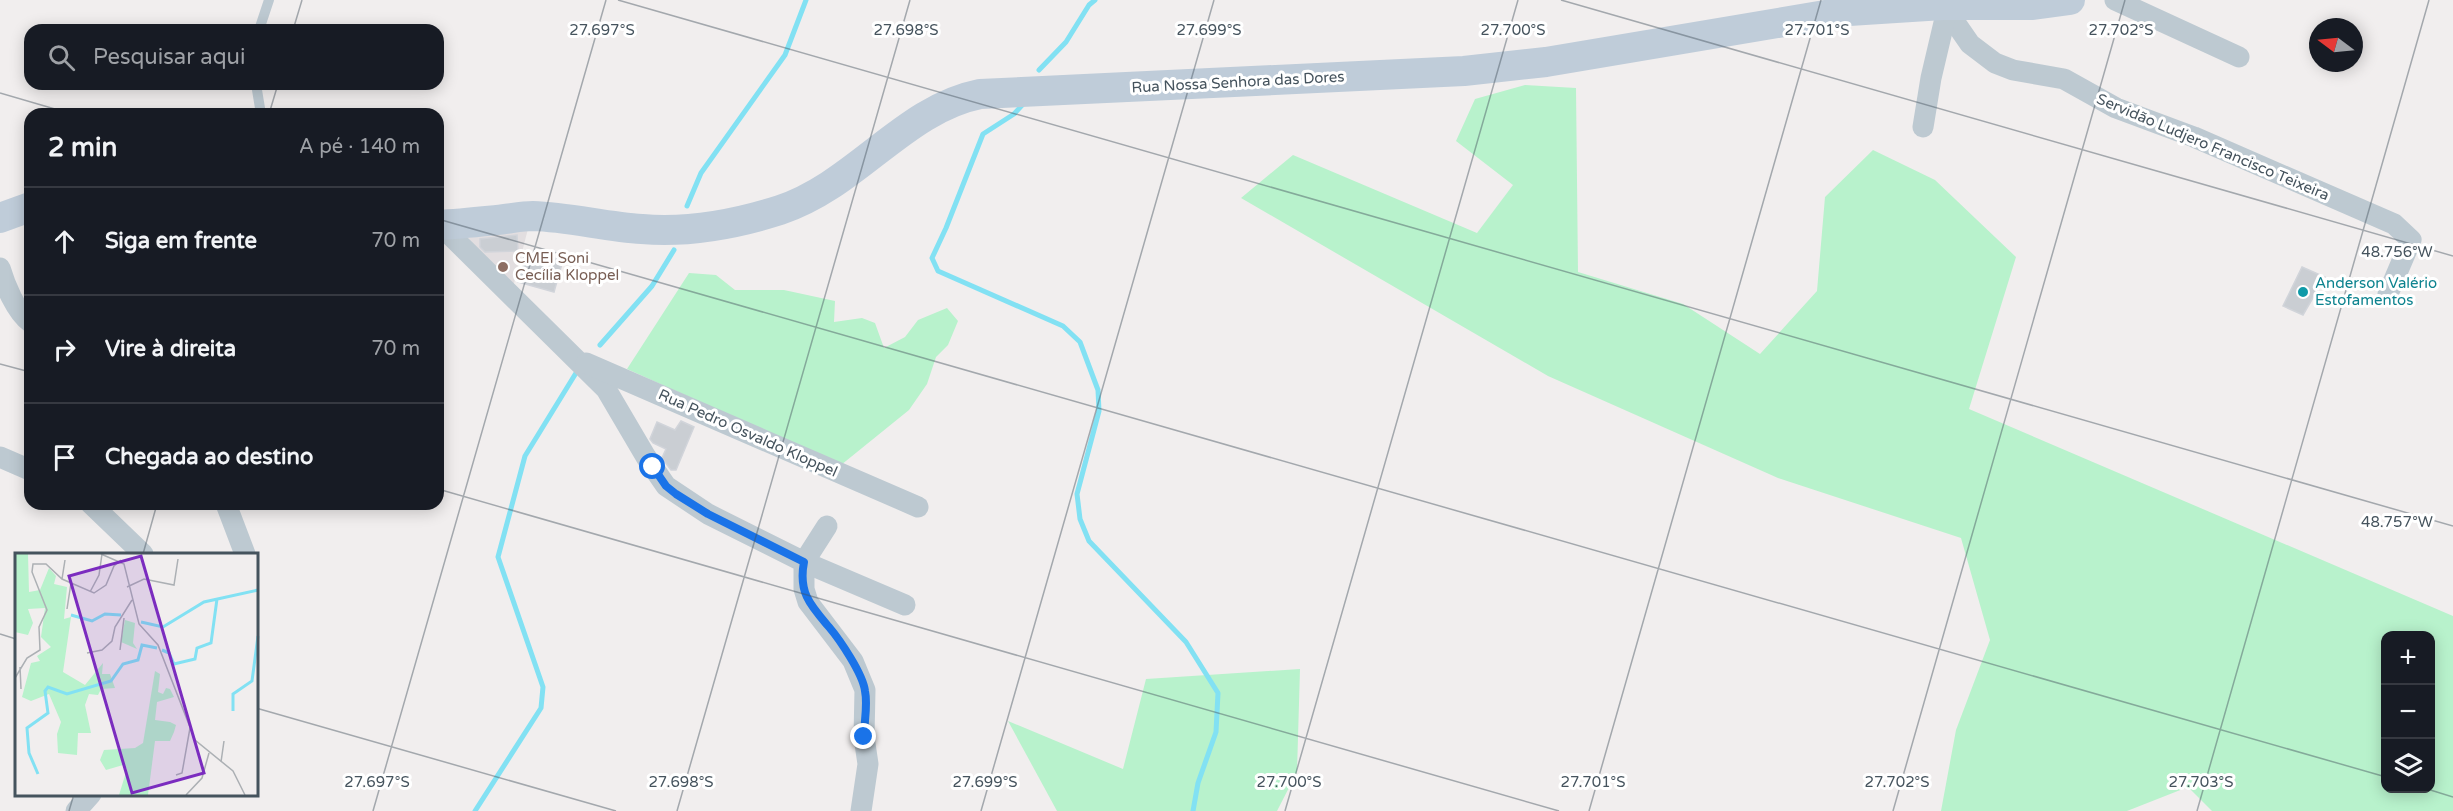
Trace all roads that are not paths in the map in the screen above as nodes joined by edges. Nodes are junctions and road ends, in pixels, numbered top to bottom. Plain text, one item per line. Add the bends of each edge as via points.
1 (269, 0) edge
2 (2070, 0) edge
3 (2115, 0) edge
4 (1945, 8) junction
5 (261, 24) edge
6 (2239, 57) dead end
7 (257, 90) edge
8 (260, 108) edge
9 (1923, 127) dead end
10 (24, 209) edge
11 (0, 218) edge
12 (444, 225) edge
13 (444, 230) edge
14 (0, 268) edge
15 (2388, 294) dead end
16 (24, 318) edge
17 (577, 359) junction
18 (0, 458) edge
19 (24, 468) edge
20 (918, 507) dead end
21 (97, 510) edge
22 (228, 510) edge
23 (827, 526) dead end
24 (141, 553) edge
25 (244, 553) edge
26 (804, 562) junction
27 (905, 605) dead end
28 (90, 796) edge
29 (76, 811) edge
30 (861, 811) edge

1 - 5 lane
2 - 4 street, Rua Nossa Senhora das Dores
3 - 6 street
4 - 9 street
4 - 12 street, Rua Nossa Senhora das Dores via 1822,15 1546,62 1474,70 980,94 954,101 921,119 825,189 782,209 735,222 652,230 534,216
4 - 15 street, Servidão Ludjero Francisco Teixeira via 1970,44 1995,63 2064,79 2116,108 2194,137 2394,224 2411,240
7 - 8 lane
10 - 11 street
13 - 17 street
14 - 16 street
17 - 20 street, Rua Pedro Osvaldo Kloppel
17 - 26 street via 606,389 666,486 708,514
18 - 19 street
21 - 24 street
22 - 25 street
23 - 26 street
26 - 27 street
26 - 30 street via 808,602 853,661 865,690 868,764
28 - 29 street

